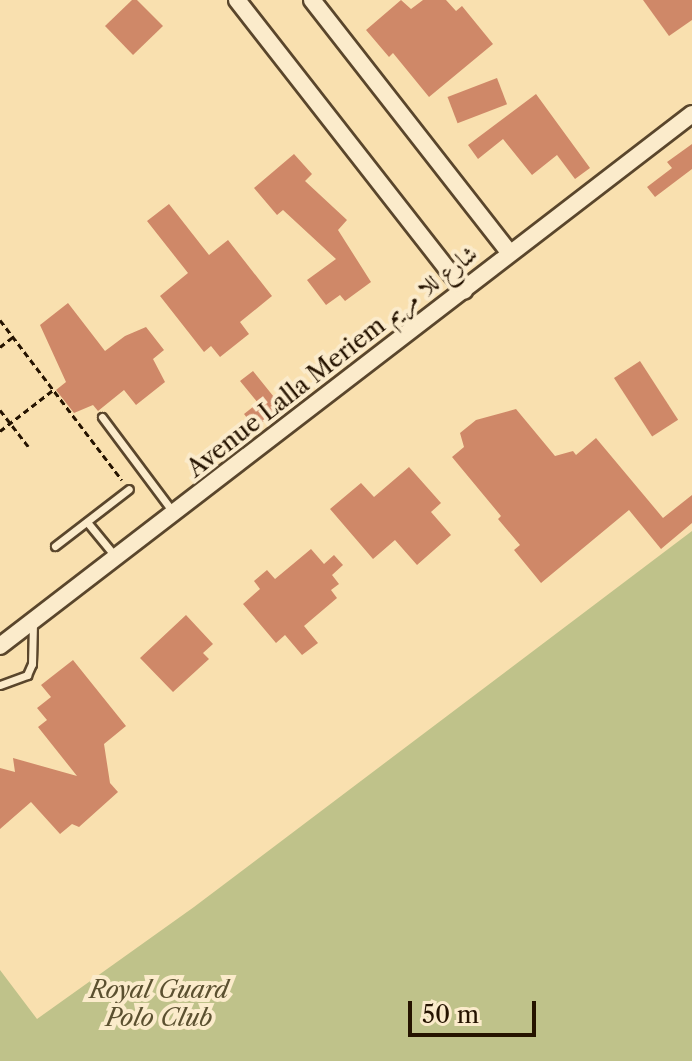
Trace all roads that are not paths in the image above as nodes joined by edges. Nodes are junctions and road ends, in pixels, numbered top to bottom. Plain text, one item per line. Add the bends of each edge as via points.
1 (237, 0) edge
2 (312, 0) edge
3 (692, 114) edge
4 (510, 253) junction
5 (464, 291) junction
6 (102, 417) dead end
7 (129, 489) road end
8 (174, 513) junction
9 (87, 522) junction
10 (55, 546) dead end
11 (116, 558) junction
12 (33, 622) junction
13 (0, 646) edge
14 (0, 685) edge

1 - 5 street
2 - 4 street
3 - 4 street, Avenue Lalla Meriem شارع للا مريم
4 - 5 street, Avenue Lalla Meriem شارع للا مريم
5 - 8 street, Avenue Lalla Meriem شارع للا مريم
6 - 8 lane
7 - 9 lane
8 - 11 street, Avenue Lalla Meriem شارع للا مريم
9 - 10 lane
9 - 11 lane
11 - 12 street, Avenue Lalla Meriem شارع للا مريم
12 - 13 street, Avenue Lalla Meriem شارع للا مريم
12 - 14 lane via 27,675

